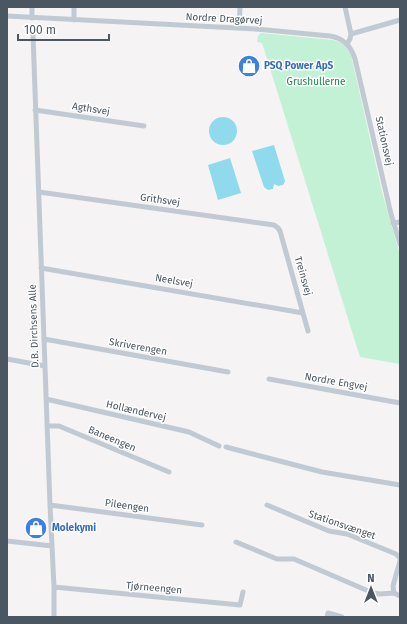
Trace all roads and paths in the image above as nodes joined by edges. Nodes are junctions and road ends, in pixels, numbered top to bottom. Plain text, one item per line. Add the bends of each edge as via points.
1 (32, 7) edge
2 (74, 7) edge
3 (240, 7) edge
4 (345, 7) edge
5 (7, 16) edge
6 (32, 18) junction
7 (74, 20) junction
8 (400, 20) edge
9 (239, 28) junction
10 (351, 34) junction
11 (33, 35) dead end
12 (347, 44) junction
13 (35, 110) junction
14 (144, 126) dead end
15 (39, 192) junction
16 (400, 222) edge
17 (393, 223) junction
18 (278, 228) joint
19 (400, 244) edge
20 (41, 268) junction
21 (303, 313) junction
22 (308, 331) dead end
23 (44, 339) junction
24 (7, 359) edge
25 (45, 366) junction
26 (228, 372) dead end
27 (269, 379) dead end
28 (46, 399) junction
29 (400, 403) edge
30 (47, 426) junction
31 (219, 446) dead end
32 (226, 448) dead end
33 (170, 472) dead end
34 (400, 485) edge
35 (50, 504) junction
36 (267, 505) dead end
37 (202, 525) dead end
38 (7, 541) edge
39 (236, 542) dead end
40 (52, 546) junction
41 (54, 587) junction
42 (243, 592) dead end
43 (394, 593) junction
44 (400, 596) edge
45 (54, 617) edge
46 (327, 617) edge
47 (342, 617) edge

1 - 6 street
2 - 7 street
3 - 9 street
4 - 10 street
5 - 6 street, Nordre Dragørvej
6 - 7 street, Nordre Dragørvej
7 - 9 street, Nordre Dragørvej
8 - 10 street
9 - 12 street, Nordre Dragørvej via 330,36
10 - 12 street
11 - 13 street, D.B. Dirchsens Alle
12 - 17 street, Stationsvej via 355,59
13 - 14 street, Agthsvej
13 - 15 street, D.B. Dirchsens Alle
15 - 18 street, Grithsvej via 274,225
15 - 20 street, D.B. Dirchsens Alle
16 - 17 street
17 - 19 street, Stationsvej
18 - 21 street, Treinsvej
20 - 21 street, Neelsvej
20 - 23 street, D.B. Dirchsens Alle
21 - 22 street, Treinsvej
23 - 25 street, D.B. Dirchsens Alle
23 - 26 street, Skriverengen
24 - 25 street
25 - 28 street, D.B. Dirchsens Alle
27 - 29 street, Nordre Engvej
28 - 30 street, D.B. Dirchsens Alle
28 - 31 street, Hollændervej via 189,432
30 - 33 street, Baneengen via 59,426
30 - 35 street, D.B. Dirchsens Alle
32 - 34 street via 322,472
35 - 37 street, Pileengen
35 - 40 street, D.B. Dirchsens Alle
36 - 43 street, Stationsvænget via 329,531 347,534 396,554 400,561
38 - 40 street
39 - 43 street via 277,559 294,559 373,593
40 - 41 street, D.B. Dirchsens Alle
41 - 42 street, Tjørneengen via 240,605
41 - 45 street, D.B. Dirchsens Alle
43 - 44 street
46 - 47 street via 328,613

